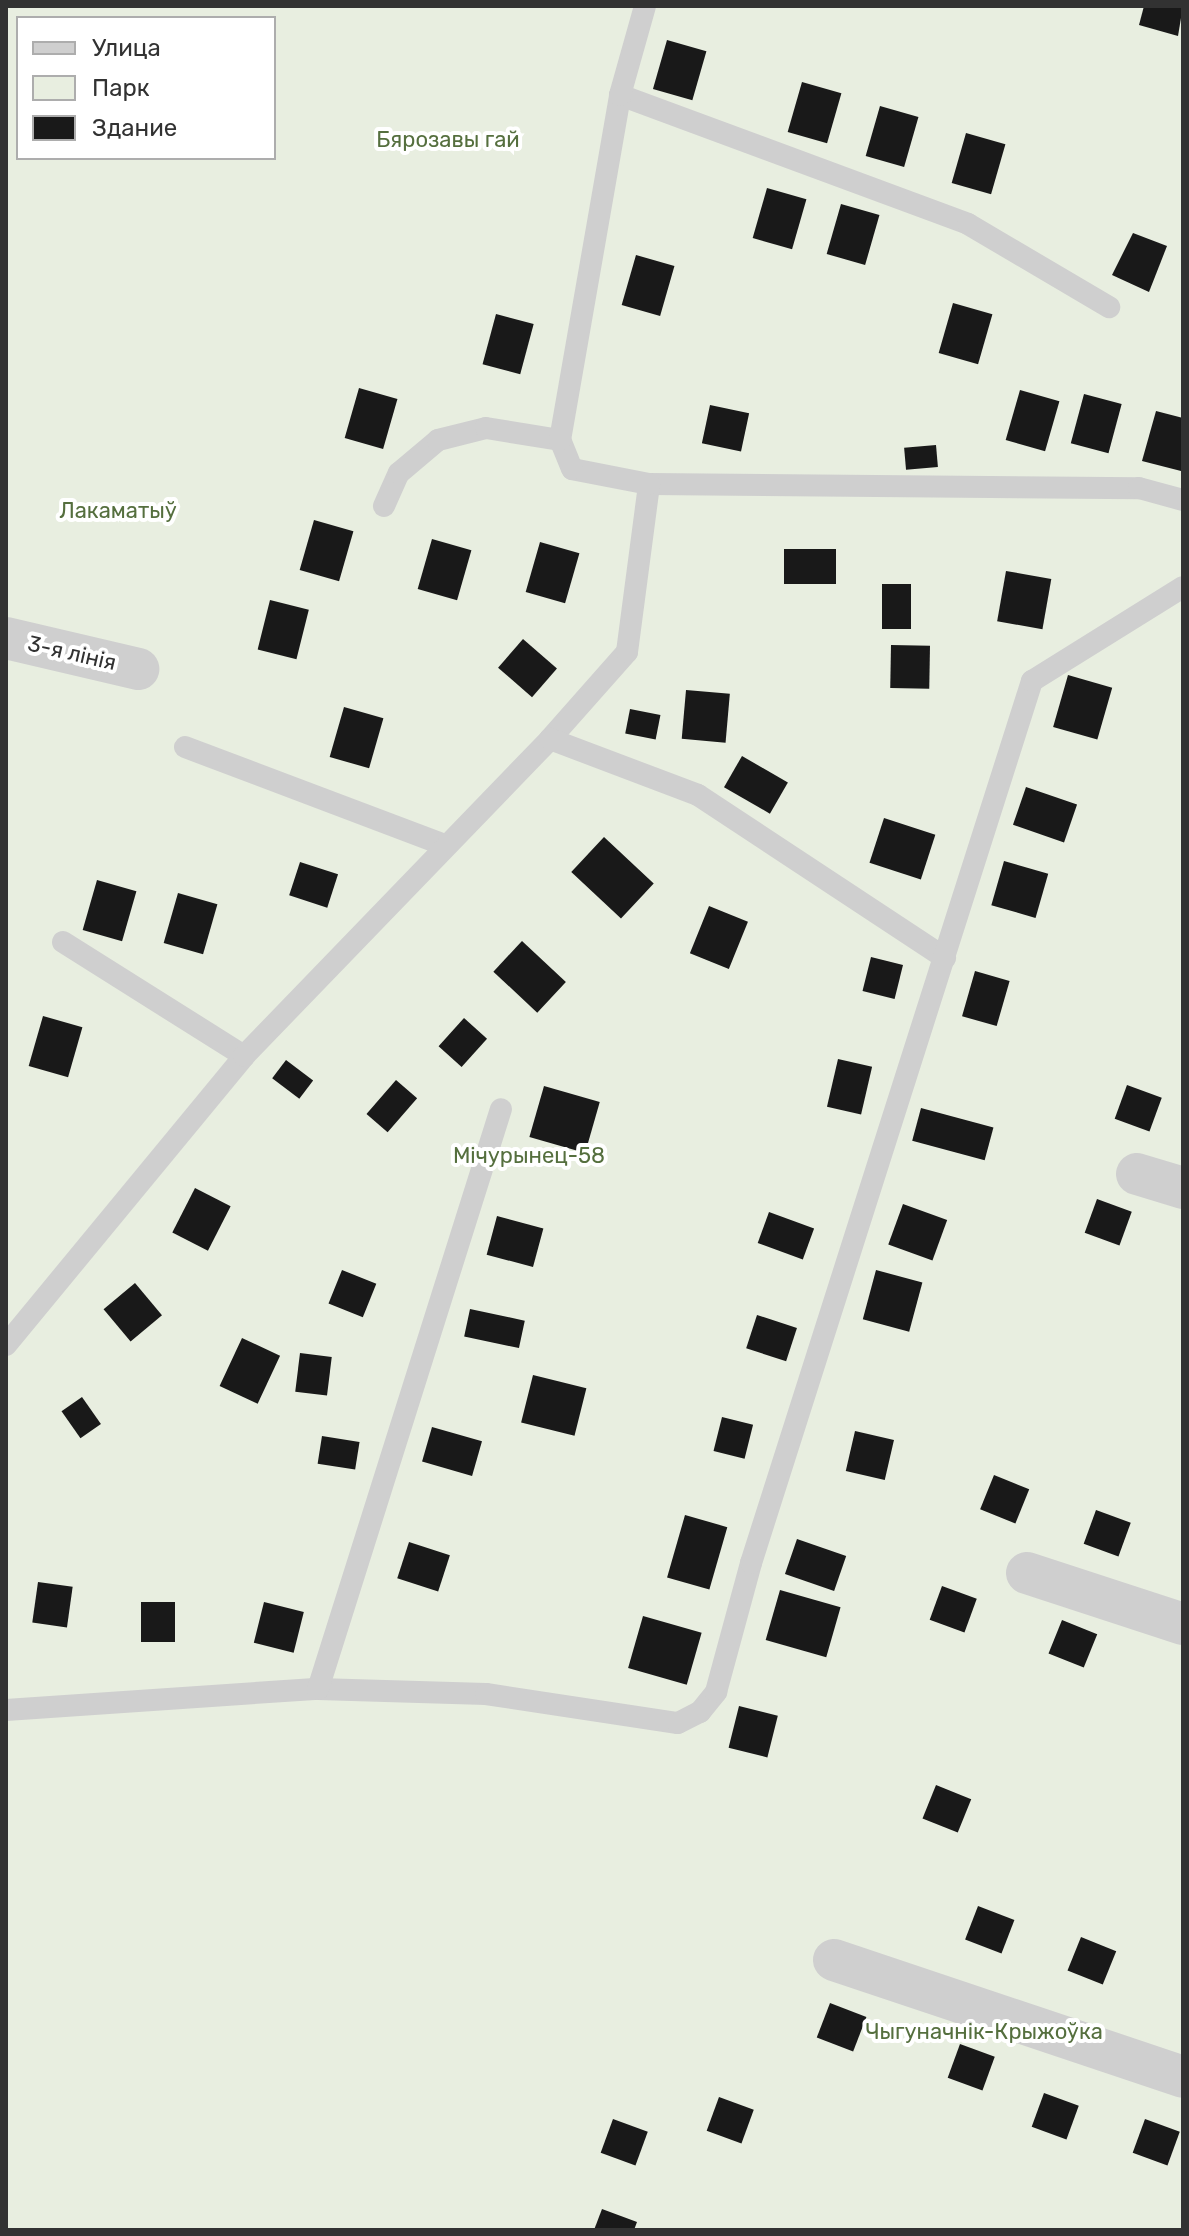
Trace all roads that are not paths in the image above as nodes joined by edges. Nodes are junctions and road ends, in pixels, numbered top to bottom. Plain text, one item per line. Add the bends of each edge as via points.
1 (645, 6) edge
2 (620, 95) junction
3 (1109, 307) dead end
4 (560, 440) junction
5 (649, 484) junction
6 (1183, 500) edge
7 (384, 506) dead end
8 (1183, 587) edge
9 (6, 638) edge
10 (138, 669) dead end
11 (550, 739) junction
12 (185, 747) dead end
13 (444, 845) junction
14 (63, 942) dead end
15 (945, 958) junction
16 (244, 1056) junction
17 (501, 1109) dead end
18 (1137, 1174) dead end
19 (1183, 1188) edge
20 (6, 1345) edge
21 (1027, 1573) dead end
22 (1183, 1624) edge
23 (318, 1689) junction
24 (6, 1710) edge
25 (834, 1960) dead end
26 (1183, 2077) edge

1 - 2 lane
2 - 3 lane via 968,224
2 - 4 lane
4 - 5 lane via 572,469
4 - 7 lane via 486,428 438,440 399,473
5 - 6 lane via 1139,488
5 - 11 lane via 627,652
8 - 15 lane via 1032,681
9 - 10 street, 3-я лінія
11 - 13 lane
11 - 15 lane via 698,795
12 - 13 lane
13 - 16 lane
14 - 16 lane
15 - 23 lane via 751,1563 716,1692 700,1712 678,1723 486,1694
16 - 20 lane
17 - 23 lane
18 - 19 street
21 - 22 street
23 - 24 lane
25 - 26 street

